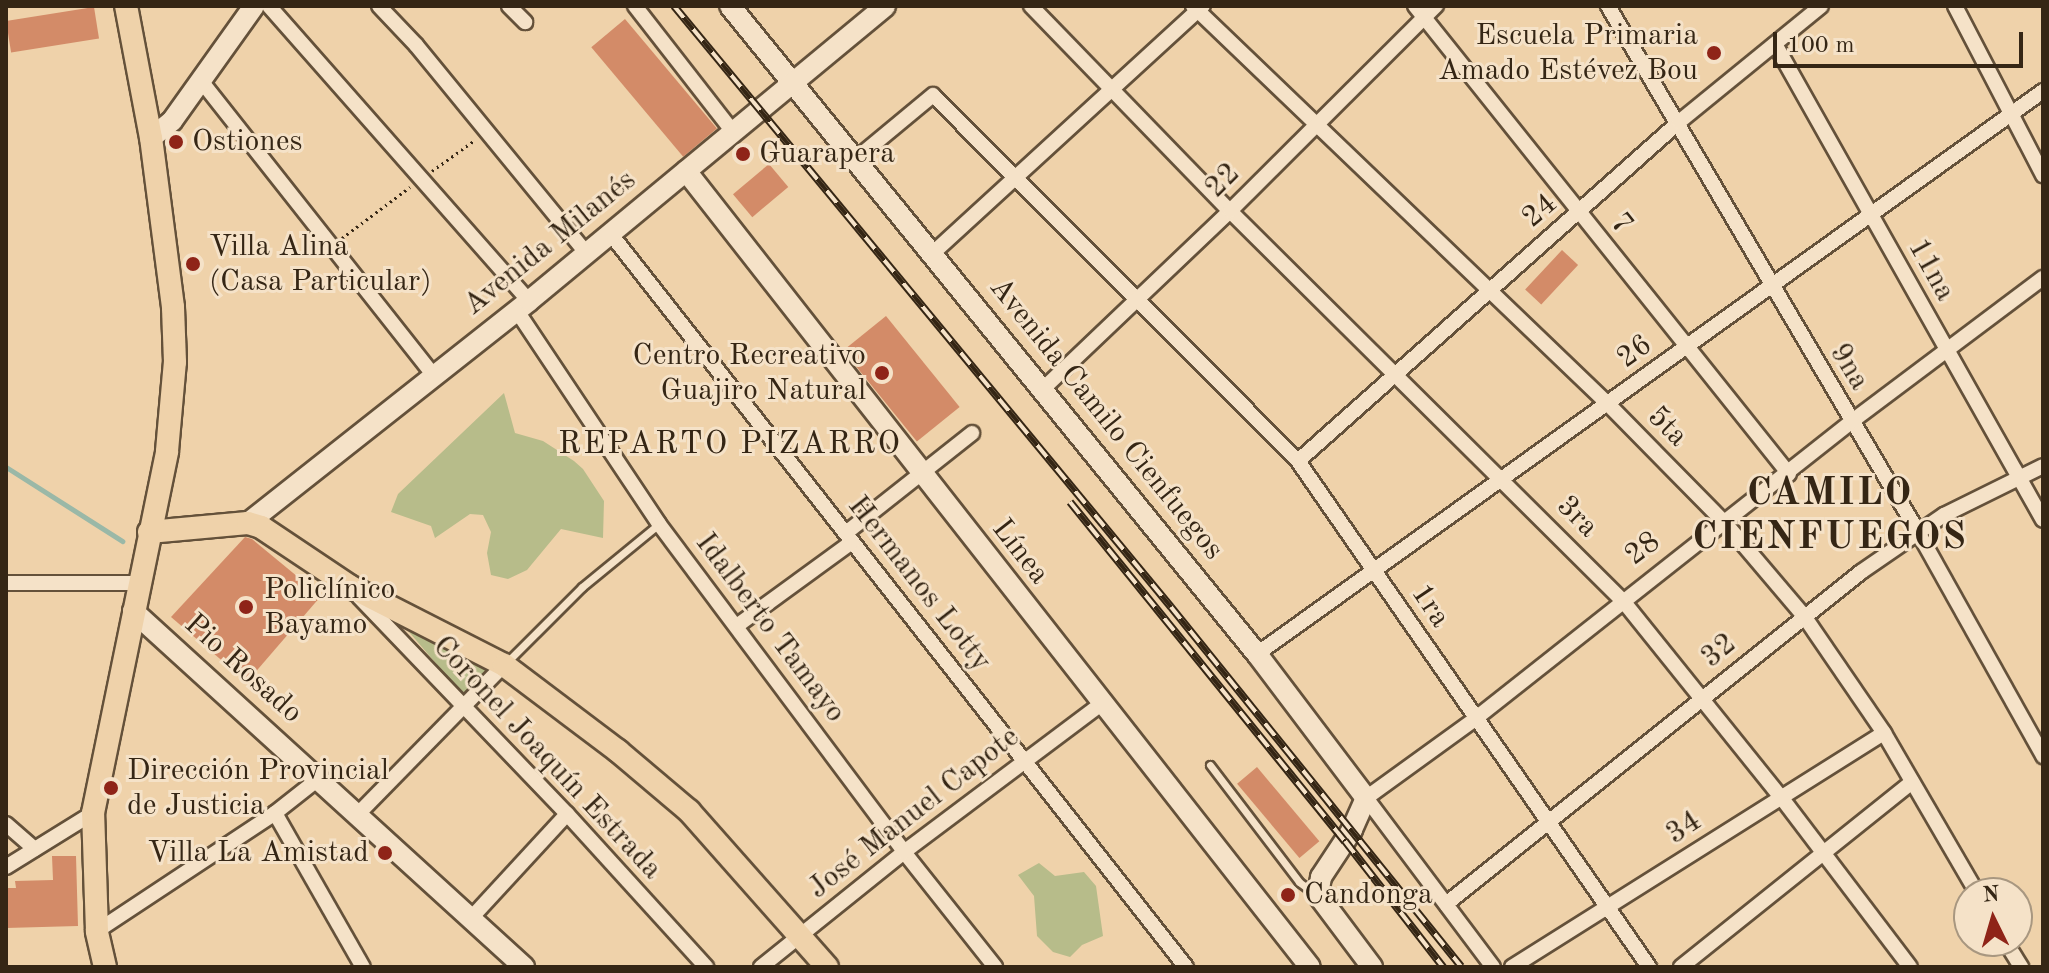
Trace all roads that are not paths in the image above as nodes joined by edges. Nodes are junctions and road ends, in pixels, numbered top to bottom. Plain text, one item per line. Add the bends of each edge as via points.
1 (126, 6) edge
2 (254, 6) edge
3 (269, 6) edge
4 (379, 6) edge
5 (509, 6) edge
6 (635, 6) edge
7 (730, 6) edge
8 (885, 6) edge
9 (1031, 6) edge
10 (1436, 6) edge
11 (1608, 6) edge
12 (1821, 6) edge
13 (1955, 6) edge
14 (1198, 8) edge
15 (1420, 11) edge
16 (525, 22) dead end
17 (1775, 44) junction
18 (202, 82) junction
19 (793, 84) junction
20 (1112, 90) junction
21 (2043, 91) edge
22 (2012, 114) junction
23 (1679, 122) junction
24 (1315, 125) junction
25 (734, 133) junction
26 (151, 138) junction
27 (856, 159) junction
28 (686, 171) junction
29 (2043, 175) edge
30 (1014, 179) junction
31 (1230, 211) junction
32 (1578, 213) junction
33 (1870, 213) junction
34 (610, 233) junction
35 (586, 253) junction
36 (933, 253) junction
37 (2043, 278) edge
38 (1770, 287) junction
39 (1488, 289) junction
40 (1137, 301) junction
41 (523, 306) junction
42 (1687, 347) junction
43 (1946, 352) junction
44 (1394, 374) junction
45 (433, 375) junction
46 (1043, 389) junction
47 (1608, 404) junction
48 (1851, 422) junction
49 (972, 433) dead end
50 (1298, 461) junction
51 (2043, 466) edge
52 (919, 472) junction
53 (1789, 474) junction
54 (2019, 478) junction
55 (1503, 480) junction
56 (2043, 520) edge
57 (248, 523) junction
58 (659, 524) junction
59 (1726, 524) junction
60 (149, 532) junction
61 (1918, 532) junction
62 (849, 538) junction
63 (1375, 572) junction
64 (6, 583) edge
65 (139, 583) junction
66 (349, 586) junction
67 (1624, 602) junction
68 (133, 611) junction
69 (1804, 616) junction
70 (738, 625) junction
71 (1257, 654) junction
72 (504, 665) junction
73 (1703, 697) junction
74 (1101, 704) junction
75 (464, 706) junction
76 (1475, 719) junction
77 (1884, 733) junction
78 (2043, 756) edge
79 (1025, 760) junction
80 (1210, 765) dead end
81 (318, 779) junction
82 (1912, 782) junction
83 (1781, 797) junction
84 (1366, 798) junction
85 (93, 813) junction
86 (275, 813) junction
87 (359, 813) junction
88 (567, 814) junction
89 (1545, 823) junction
90 (6, 824) edge
91 (35, 849) junction
92 (904, 852) junction
93 (1824, 855) junction
94 (6, 867) edge
95 (1968, 877) edge
96 (1318, 895) junction
97 (1446, 904) junction
98 (1608, 909) junction
99 (472, 917) junction
100 (97, 931) junction
101 (799, 935) junction
102 (105, 967) edge
103 (363, 967) edge
104 (524, 967) edge
105 (706, 967) edge
106 (761, 967) edge
107 (827, 967) edge
108 (995, 967) edge
109 (1186, 967) edge
110 (1310, 967) edge
111 (1372, 967) edge
112 (1493, 967) edge
113 (1512, 967) edge
114 (1649, 967) edge
115 (1681, 967) edge
116 (1910, 967) edge

1 - 26 main road
2 - 18 street
3 - 41 street, Idalberto Tamayo
4 - 35 street
5 - 16 street
6 - 25 street
7 - 19 street, Avenida Camilo Cienfuegos
8 - 19 street, Avenida Milanés
9 - 20 street, 3ra
10 - 15 street, 22
11 - 23 street, 9na
12 - 17 street, 24
13 - 22 street
14 - 20 street
14 - 24 street, 5ta
15 - 24 street, 22
15 - 32 street, 7
17 - 23 street, 24
17 - 33 street, 11na
18 - 26 street via 172,121
18 - 45 street
19 - 25 street, Avenida Milanés
19 - 27 street, Avenida Camilo Cienfuegos
20 - 30 street
20 - 31 street, 3ra
21 - 22 street, 26
22 - 29 street
22 - 33 street, 26
23 - 32 street, 24
23 - 38 street, 9na
24 - 31 street, 22
24 - 39 street, 5ta
25 - 28 street, Avenida Milanés
26 - 60 main road via 175,362 167,451
27 - 30 street, 1ra via 933,95
27 - 36 street, Avenida Camilo Cienfuegos
28 - 34 street, Avenida Milanés
28 - 52 street, Línea
30 - 36 street
30 - 40 street, 1ra
31 - 40 street, 22
31 - 44 street, 3ra
32 - 39 street, 24
32 - 42 street, 7
33 - 38 street, 26
33 - 43 street, 11na
34 - 35 street, Avenida Milanés
34 - 62 street, Hermanos Lotty
35 - 41 street, Avenida Milanés
36 - 46 street, Avenida Camilo Cienfuegos
37 - 43 street, 28
38 - 42 street, 26
38 - 48 street, 9na
39 - 44 street, 24
39 - 47 street, 5ta
40 - 46 street, 22
40 - 50 street, 1ra
41 - 45 street, Avenida Milanés
41 - 58 street, Idalberto Tamayo
42 - 47 street, 26
42 - 53 street, 7
43 - 48 street, 28
43 - 54 street, 11na
44 - 50 street, 24
44 - 55 street, 3ra
45 - 57 street, Avenida Milanés
46 - 71 street, Avenida Camilo Cienfuegos
47 - 55 street, 26
47 - 59 street, 5ta
48 - 53 street, 28
48 - 61 street, 9na
49 - 52 street
50 - 63 street, 1ra
51 - 54 street, 32
52 - 62 street
52 - 74 street, Línea
53 - 59 street, 28
54 - 56 street, 11na
54 - 61 street, 32
55 - 63 street, 26
55 - 67 street, 3ra
57 - 60 main road
57 - 66 main road
58 - 70 street, Idalberto Tamayo
58 - 72 lane via 582,587
59 - 67 street, 28
59 - 69 street, 5ta
60 - 65 main road
61 - 69 street, 32
61 - 78 street, 9na
62 - 70 street
62 - 79 street, Hermanos Lotty
63 - 71 street, 26
63 - 76 street, 1ra
64 - 65 street
65 - 68 main road
66 - 72 main road
66 - 75 street, Coronel Joaquín Estrada
67 - 73 street, 3ra
67 - 76 street, 28
68 - 81 street, Pio Rosado
68 - 85 main road
69 - 73 street, 32
69 - 77 street, 5ta
70 - 92 street, Idalberto Tamayo
71 - 84 street, Avenida Camilo Cienfuegos
72 - 75 street
72 - 101 main road via 689,811
73 - 83 street, 3ra
73 - 89 street, 32
74 - 79 street, José Manuel Capote
74 - 110 street, Línea
75 - 87 street
75 - 88 street, Coronel Joaquín Estrada
76 - 84 street, 28
76 - 89 street, 1ra
77 - 82 street, 5ta
77 - 83 street, 34
79 - 92 street, José Manuel Capote
79 - 109 street, Hermanos Lotty
80 - 96 lane via 1299,882
81 - 86 street
81 - 87 street, Pio Rosado
82 - 93 street
82 - 95 street, 5ta
83 - 93 street, 3ra
83 - 98 street, 34
84 - 96 street, 28 via 1321,877
84 - 97 street
85 - 91 street
85 - 100 main road
86 - 100 street
86 - 103 street
87 - 99 street, Pio Rosado
88 - 99 street
88 - 105 street, Coronel Joaquín Estrada
89 - 97 street, 32
89 - 98 street, 1ra
90 - 91 street
91 - 94 street
92 - 101 street, José Manuel Capote
92 - 108 street, Idalberto Tamayo
93 - 115 street
93 - 116 street, 3ra
96 - 111 street
97 - 112 street
98 - 113 street, 34
98 - 114 street, 1ra
99 - 104 street, Pio Rosado
100 - 102 main road
101 - 106 street, José Manuel Capote
101 - 107 main road

